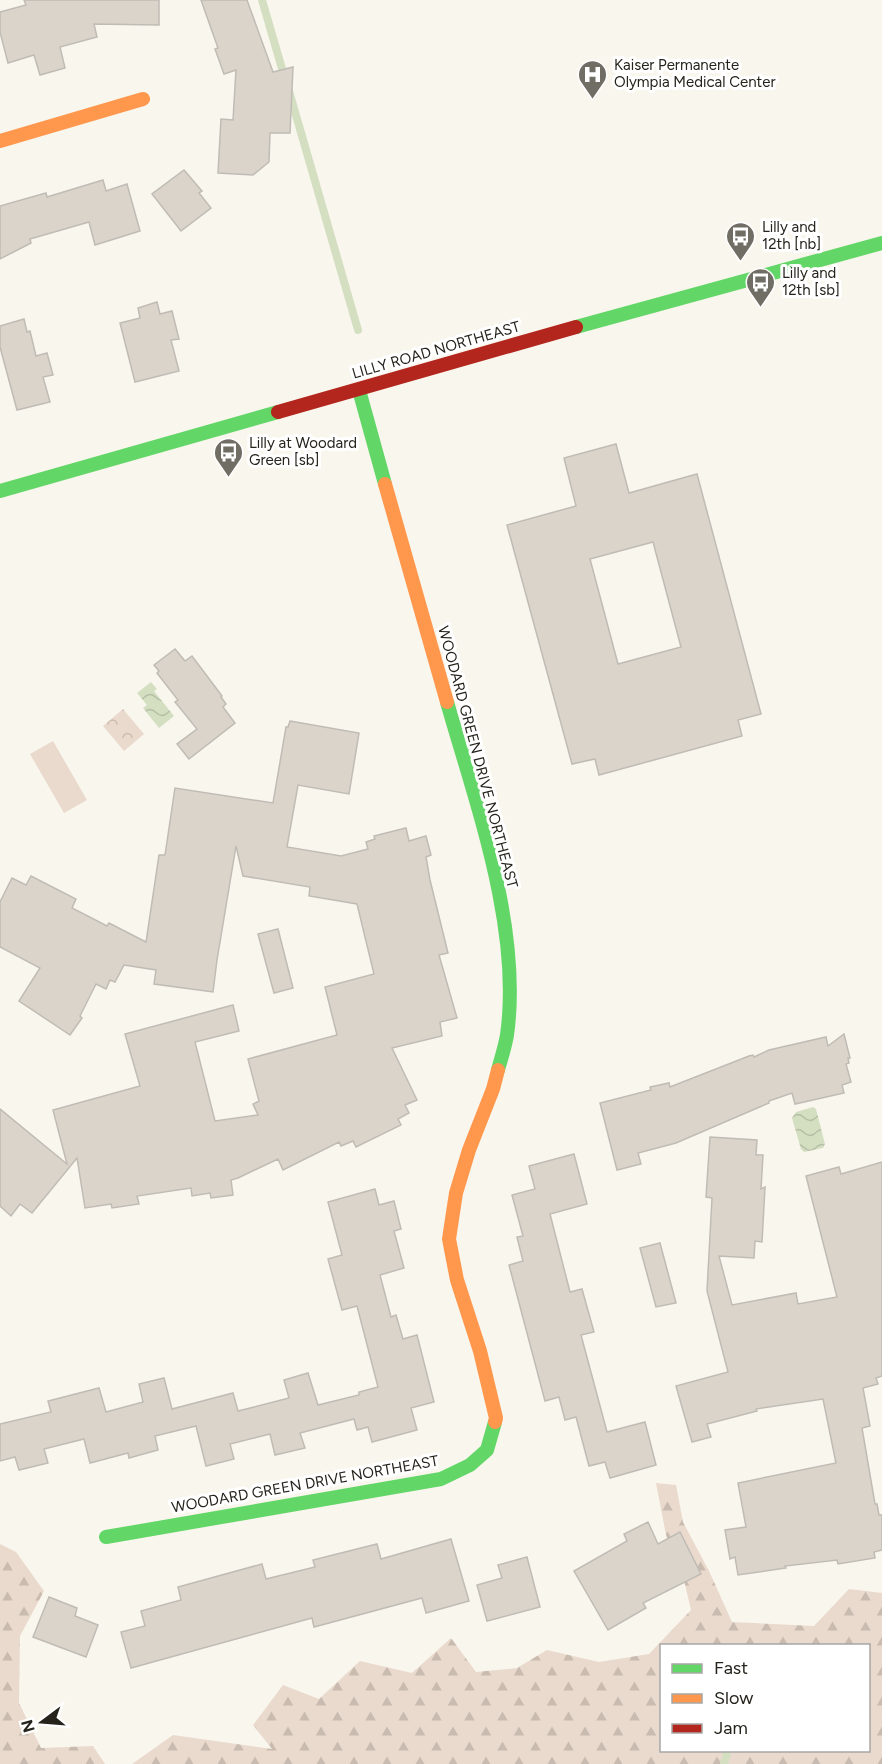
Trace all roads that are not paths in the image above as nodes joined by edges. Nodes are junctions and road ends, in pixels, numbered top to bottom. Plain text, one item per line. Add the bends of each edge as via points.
1 (143, 99) dead end
2 (0, 141) edge
3 (882, 243) edge
4 (359, 390) junction
5 (0, 491) edge
6 (106, 1537) dead end

1 - 2 street
3 - 4 street, LILLY ROAD NORTHEAST
4 - 5 street, LILLY ROAD NORTHEAST
4 - 6 street, WOODARD GREEN DRIVE NORTHEAST via 489,850 506,926 507,1035 493,1089 456,1193 449,1239 496,1418 487,1450 470,1465 441,1479

